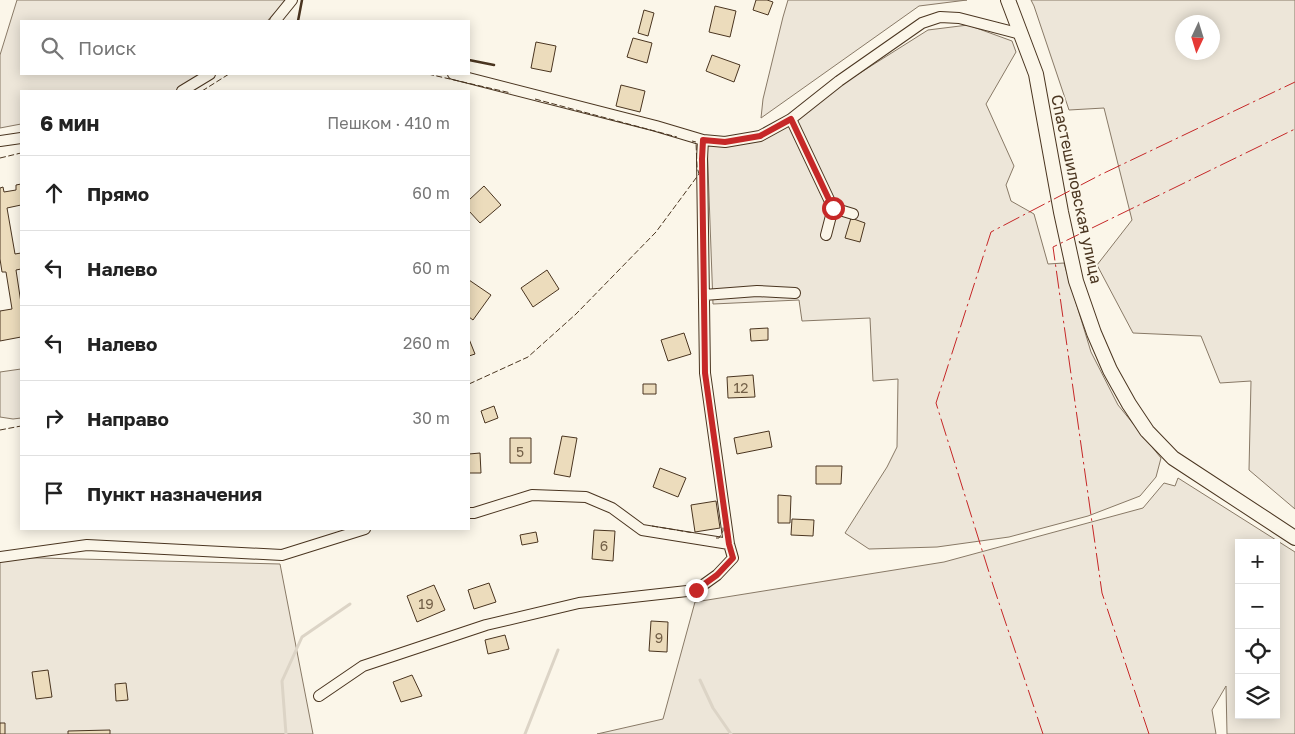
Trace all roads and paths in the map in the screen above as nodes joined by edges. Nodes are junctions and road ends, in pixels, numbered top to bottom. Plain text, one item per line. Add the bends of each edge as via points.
1 (292, 0) edge
2 (1008, 0) edge
3 (276, 20) edge
4 (1021, 34) junction
5 (208, 75) edge
6 (457, 75) edge
7 (184, 90) edge
8 (791, 119) junction
9 (20, 138) edge
10 (703, 140) junction
11 (0, 141) edge
12 (833, 208) junction
13 (853, 214) dead end
14 (826, 235) dead end
15 (796, 293) dead end
16 (704, 295) junction
17 (470, 513) edge
18 (362, 530) edge
19 (1295, 538) edge
20 (729, 544) junction
21 (0, 557) edge
22 (319, 696) dead end

1 - 3 street
2 - 4 street, Спастешиловская улица
4 - 8 street via 959,18 940,17 922,23
4 - 19 street, Спастешиловская улица via 1036,74 1076,281 1110,370 1147,430 1173,458
5 - 7 street
6 - 10 street
8 - 10 street via 760,136 725,142
8 - 12 street
9 - 11 street
10 - 16 street
12 - 13 street
12 - 14 street
15 - 16 street via 757,291
16 - 20 street via 705,373
17 - 20 street via 532,495 586,497 612,508 642,530
18 - 21 street via 282,554 87,545
20 - 22 street via 733,558 696,590 579,603 486,625 363,666

